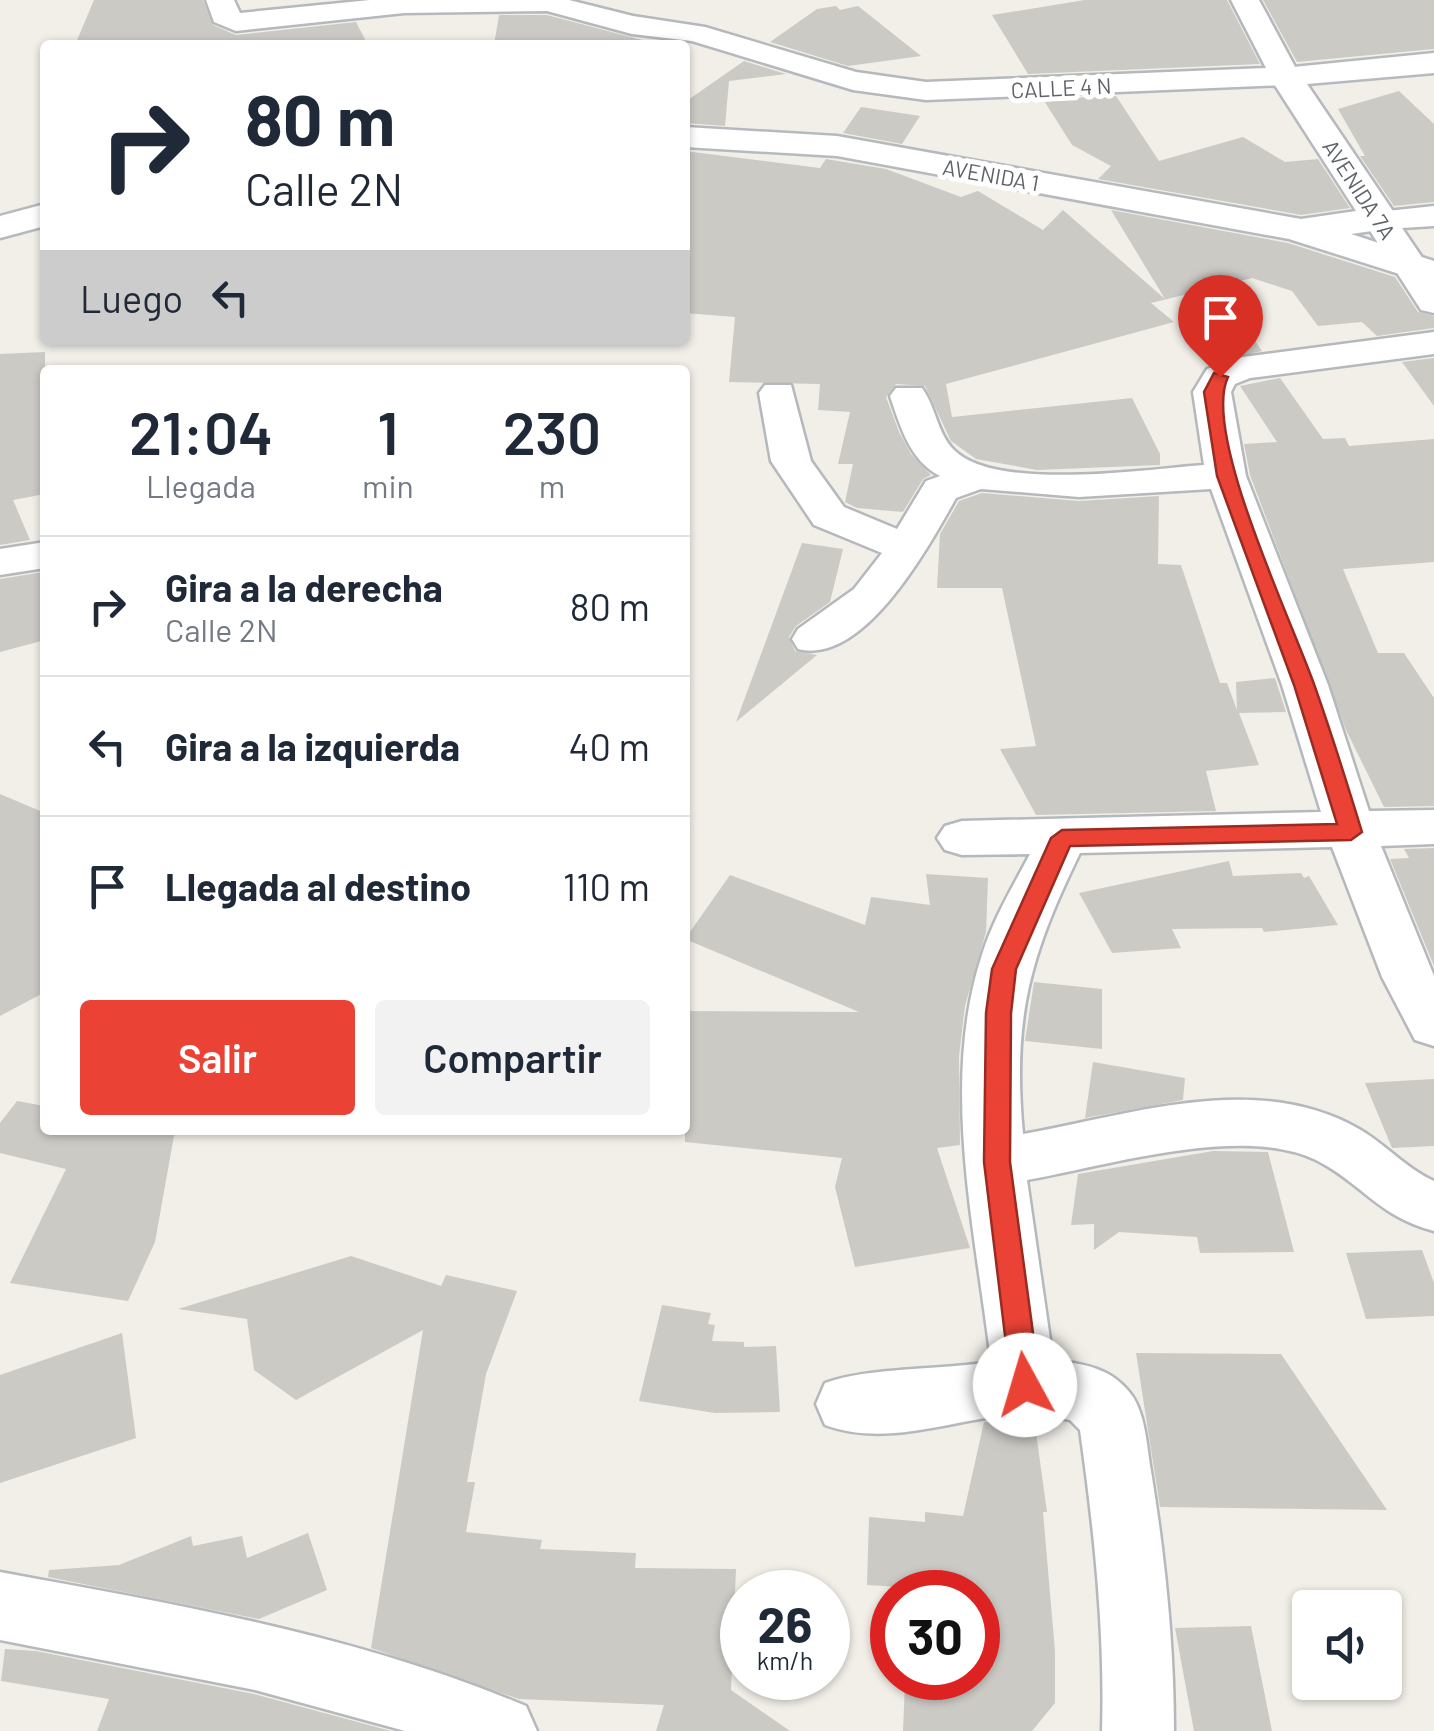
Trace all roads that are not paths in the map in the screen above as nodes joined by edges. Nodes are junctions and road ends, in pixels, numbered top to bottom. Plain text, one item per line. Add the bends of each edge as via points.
1 (220, 0) edge
2 (1245, 0) edge
3 (1434, 63) edge
4 (1286, 76) junction
5 (690, 137) edge
6 (40, 215) edge
7 (1434, 216) edge
8 (1380, 220) junction
9 (0, 227) edge
10 (1296, 229) junction
11 (1422, 269) edge
12 (1434, 302) edge
13 (1434, 343) edge
14 (778, 393) dead end
15 (908, 396) dead end
16 (1226, 476) junction
17 (975, 478) junction
18 (907, 548) junction
19 (40, 556) edge
20 (0, 562) edge
21 (814, 639) dead end
22 (1434, 827) edge
23 (1351, 832) junction
24 (962, 838) dead end
25 (1062, 838) junction
26 (1434, 1025) edge
27 (997, 1162) junction
28 (1434, 1206) edge
29 (1025, 1385) junction
30 (848, 1404) dead end
31 (0, 1606) edge
32 (502, 1731) edge
33 (1138, 1731) edge

1 - 4 street, CALLE 4 N via 224,16 236,22 404,5 546,3 632,25 694,19 853,81 926,91
2 - 4 street
3 - 4 street, CALLE 4 N
4 - 8 street, AVENIDA 7A
5 - 10 street, AVENIDA 1 via 837,146
6 - 9 street
7 - 8 street
8 - 10 street
8 - 11 street, AVENIDA 7A
10 - 11 street
11 - 12 street, AVENIDA 7A
13 - 16 street via 1243,368 1220,377 1212,392
14 - 18 street via 792,461 830,516
15 - 17 street via 926,441 946,464
16 - 17 street via 1047,484
16 - 23 street
17 - 18 street via 940,490
18 - 21 street via 870,599
19 - 20 street
22 - 23 street
23 - 25 street
23 - 26 street
24 - 25 street
25 - 27 street via 1004,969 994,1103
27 - 28 street via 1215,1123 1268,1121 1337,1144 1414,1202
27 - 29 street
29 - 30 street via 937,1400
29 - 33 street via 1087,1393 1110,1418 1127,1529
31 - 32 street via 328,1670

